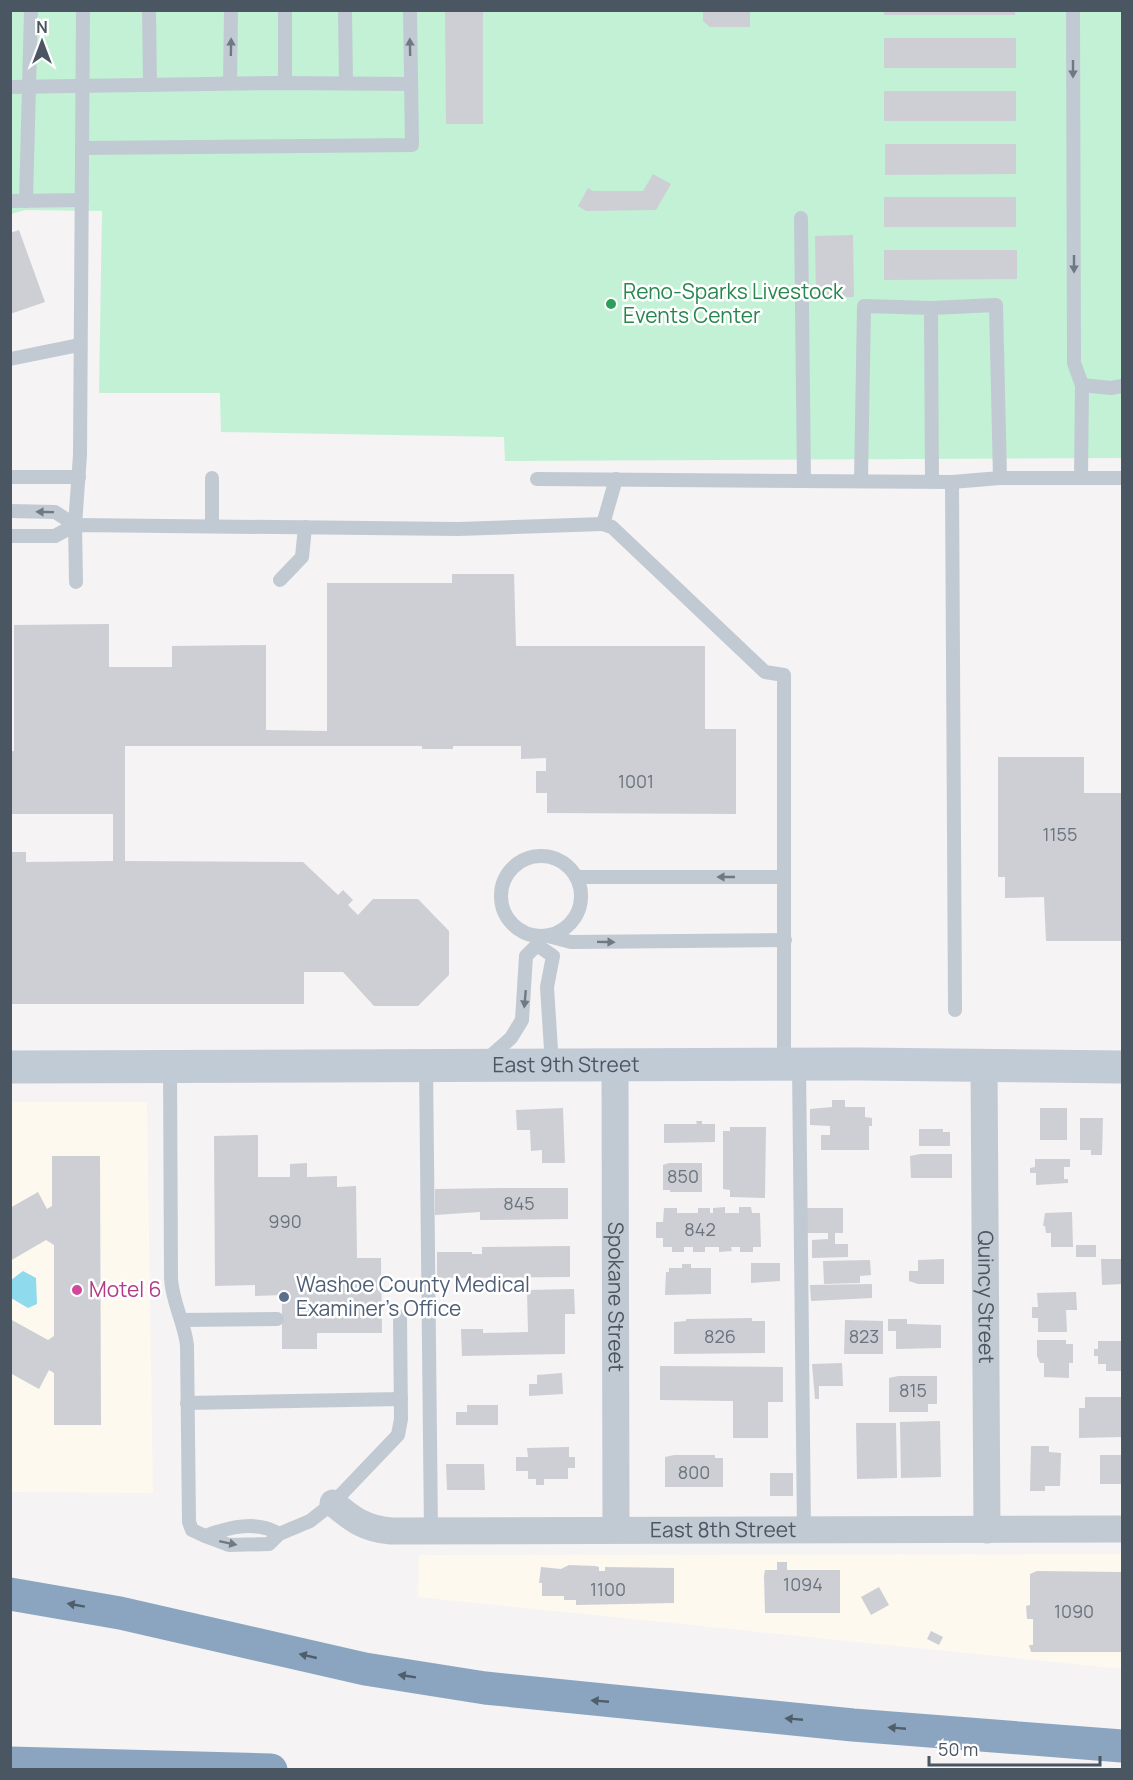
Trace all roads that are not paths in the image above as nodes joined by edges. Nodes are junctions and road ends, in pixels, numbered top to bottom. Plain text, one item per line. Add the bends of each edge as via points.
1 (31, 10) edge
2 (83, 10) edge
3 (149, 10) edge
4 (231, 10) edge
5 (285, 10) edge
6 (345, 10) edge
7 (410, 10) edge
8 (1073, 10) edge
9 (230, 83) junction
10 (285, 83) junction
11 (346, 83) junction
12 (150, 84) junction
13 (411, 84) junction
14 (82, 85) junction
15 (10, 87) edge
16 (29, 87) junction
17 (82, 148) junction
18 (82, 200) junction
19 (10, 201) edge
20 (26, 201) junction
21 (801, 218) dead end
22 (931, 308) junction
23 (79, 345) junction
24 (10, 360) edge
25 (1082, 385) junction
26 (1122, 386) edge
27 (10, 477) edge
28 (79, 477) junction
29 (213, 478) dead end
30 (1000, 478) junction
31 (1081, 478) junction
32 (1122, 478) edge
33 (537, 479) dead end
34 (616, 479) junction
35 (804, 480) junction
36 (861, 481) junction
37 (932, 481) junction
38 (952, 482) junction
39 (10, 511) edge
40 (603, 524) junction
41 (75, 525) junction
42 (213, 526) junction
43 (305, 527) junction
44 (10, 536) edge
45 (280, 580) dead end
46 (76, 582) dead end
47 (784, 876) junction
48 (576, 877) junction
49 (541, 939) junction
50 (785, 940) junction
51 (956, 1010) dead end
52 (791, 1064) junction
53 (480, 1065) junction
54 (552, 1065) junction
55 (615, 1065) junction
56 (984, 1065) junction
57 (170, 1066) junction
58 (426, 1066) junction
59 (10, 1067) edge
60 (1122, 1067) edge
61 (400, 1317) dead end
62 (277, 1319) dead end
63 (182, 1320) junction
64 (401, 1399) junction
65 (187, 1403) junction
66 (333, 1503) junction
67 (1122, 1529) edge
68 (616, 1530) junction
69 (804, 1530) junction
70 (987, 1530) junction
71 (431, 1531) junction
72 (10, 1594) edge
73 (1122, 1746) edge
74 (10, 1763) edge
75 (271, 1770) edge

1 - 16 lane
2 - 14 lane
3 - 12 lane
9 -> 4 lane
5 - 10 lane
6 - 11 lane
13 -> 7 lane
8 -> 25 lane via 1074,363
9 - 10 lane
9 - 12 lane
10 - 11 lane
11 - 13 lane
12 - 14 lane
13 - 17 lane via 412,145
14 - 16 lane
14 - 17 lane
15 - 16 lane
16 - 20 lane
17 - 18 lane
18 - 20 lane
18 - 23 lane
19 - 20 lane
21 - 35 lane
22 - 30 lane via 996,305
22 - 36 lane via 864,306
22 - 37 lane
23 - 24 lane
23 - 28 lane
25 - 26 lane
25 - 31 lane
27 - 28 lane
28 - 41 lane
29 - 42 lane
30 - 31 lane
30 - 38 lane
31 - 32 lane
33 - 34 lane
34 - 35 lane
34 - 40 lane
35 - 36 lane
36 - 37 lane
37 - 38 lane
38 - 51 lane
41 -> 39 lane via 55,512
40 - 43 lane via 458,529
40 - 47 lane via 612,527 765,672 784,675
41 - 42 lane
41 - 44 lane via 55,536
41 - 46 lane
42 - 43 lane
43 - 45 lane via 302,557
47 -> 48 lane
47 - 50 lane
48 - 49 lane via 580,889 577,914 570,924
48 - 49 lane via 568,866 542,856 516,864 507,874 501,900 505,914 524,933
49 -> 50 lane
49 -> 53 lane via 526,957 522,1020 511,1038
49 - 54 lane via 553,956 547,987
50 - 52 lane
52 - 55 street, East 9th Street
52 - 56 street, East 9th Street
52 - 69 lane
53 - 54 street, East 9th Street
53 - 58 street, East 9th Street
54 - 55 street, East 9th Street
55 - 68 street, Spokane Street
56 - 60 street, East 9th Street
56 - 70 street, Quincy Street
57 - 58 street, East 9th Street
57 - 59 street, East 9th Street
57 - 63 lane via 171,1278 172,1296
58 - 71 lane
61 - 64 lane
62 - 63 lane
63 - 65 lane via 187,1345
64 - 65 lane
64 - 66 lane via 398,1435
65 - 66 lane via 192,1530 205,1536 229,1527 268,1527 279,1534 310,1521
66 - 71 street, East 8th Street via 358,1524 372,1530
67 - 70 street, East 8th Street
68 - 69 street, East 8th Street
68 - 71 street, East 8th Street
69 - 70 street, East 8th Street
73 -> 72 highway via 853,1725 485,1688 366,1669 120,1613
74 - 75 highway

